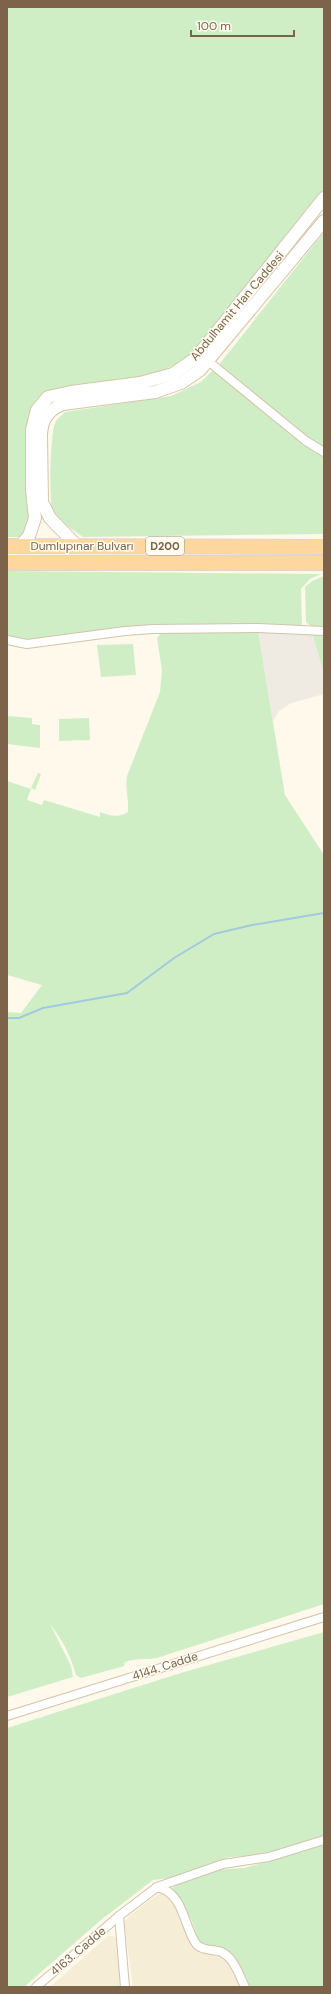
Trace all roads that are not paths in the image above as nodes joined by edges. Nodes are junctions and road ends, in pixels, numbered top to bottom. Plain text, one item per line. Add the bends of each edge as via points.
1 (324, 198) edge
2 (324, 221) edge
3 (208, 361) junction
4 (324, 452) edge
5 (14, 546) edge
6 (77, 546) junction
7 (324, 547) edge
8 (7, 563) edge
9 (324, 563) edge
10 (324, 630) edge
11 (7, 640) edge
12 (324, 1617) edge
13 (7, 1716) edge
14 (324, 1840) edge
15 (157, 1887) junction
16 (119, 1916) junction
17 (36, 1987) edge
18 (125, 1987) edge
19 (245, 1987) edge

1 - 5 main road, Abdulhamit Han Caddesi via 196,358 173,374 140,383 48,397 37,410 32,430 32,490 35,518 28,536
2 - 3 main road, Abdulhamit Han Caddesi
3 - 4 street via 306,441
3 - 6 main road, Abdulhamit Han Caddesi via 189,378 169,388 135,396 63,404 52,409 47,415 41,434 42,502 50,518
5 - 6 highway, Dumlupınar Bulvarı / D200
6 - 7 highway, Dumlupınar Bulvarı / D200
8 - 9 highway, Dumlupınar Bulvarı / D200
10 - 11 street via 153,629 27,644
12 - 13 street, 4144. Cadde
14 - 15 street, 4163. Cadde via 269,1857 223,1864
15 - 16 street, 4163. Cadde
15 - 19 street via 164,1889 179,1904 197,1945 201,1949 218,1951 228,1956
16 - 17 street, 4163. Cadde
16 - 18 street

